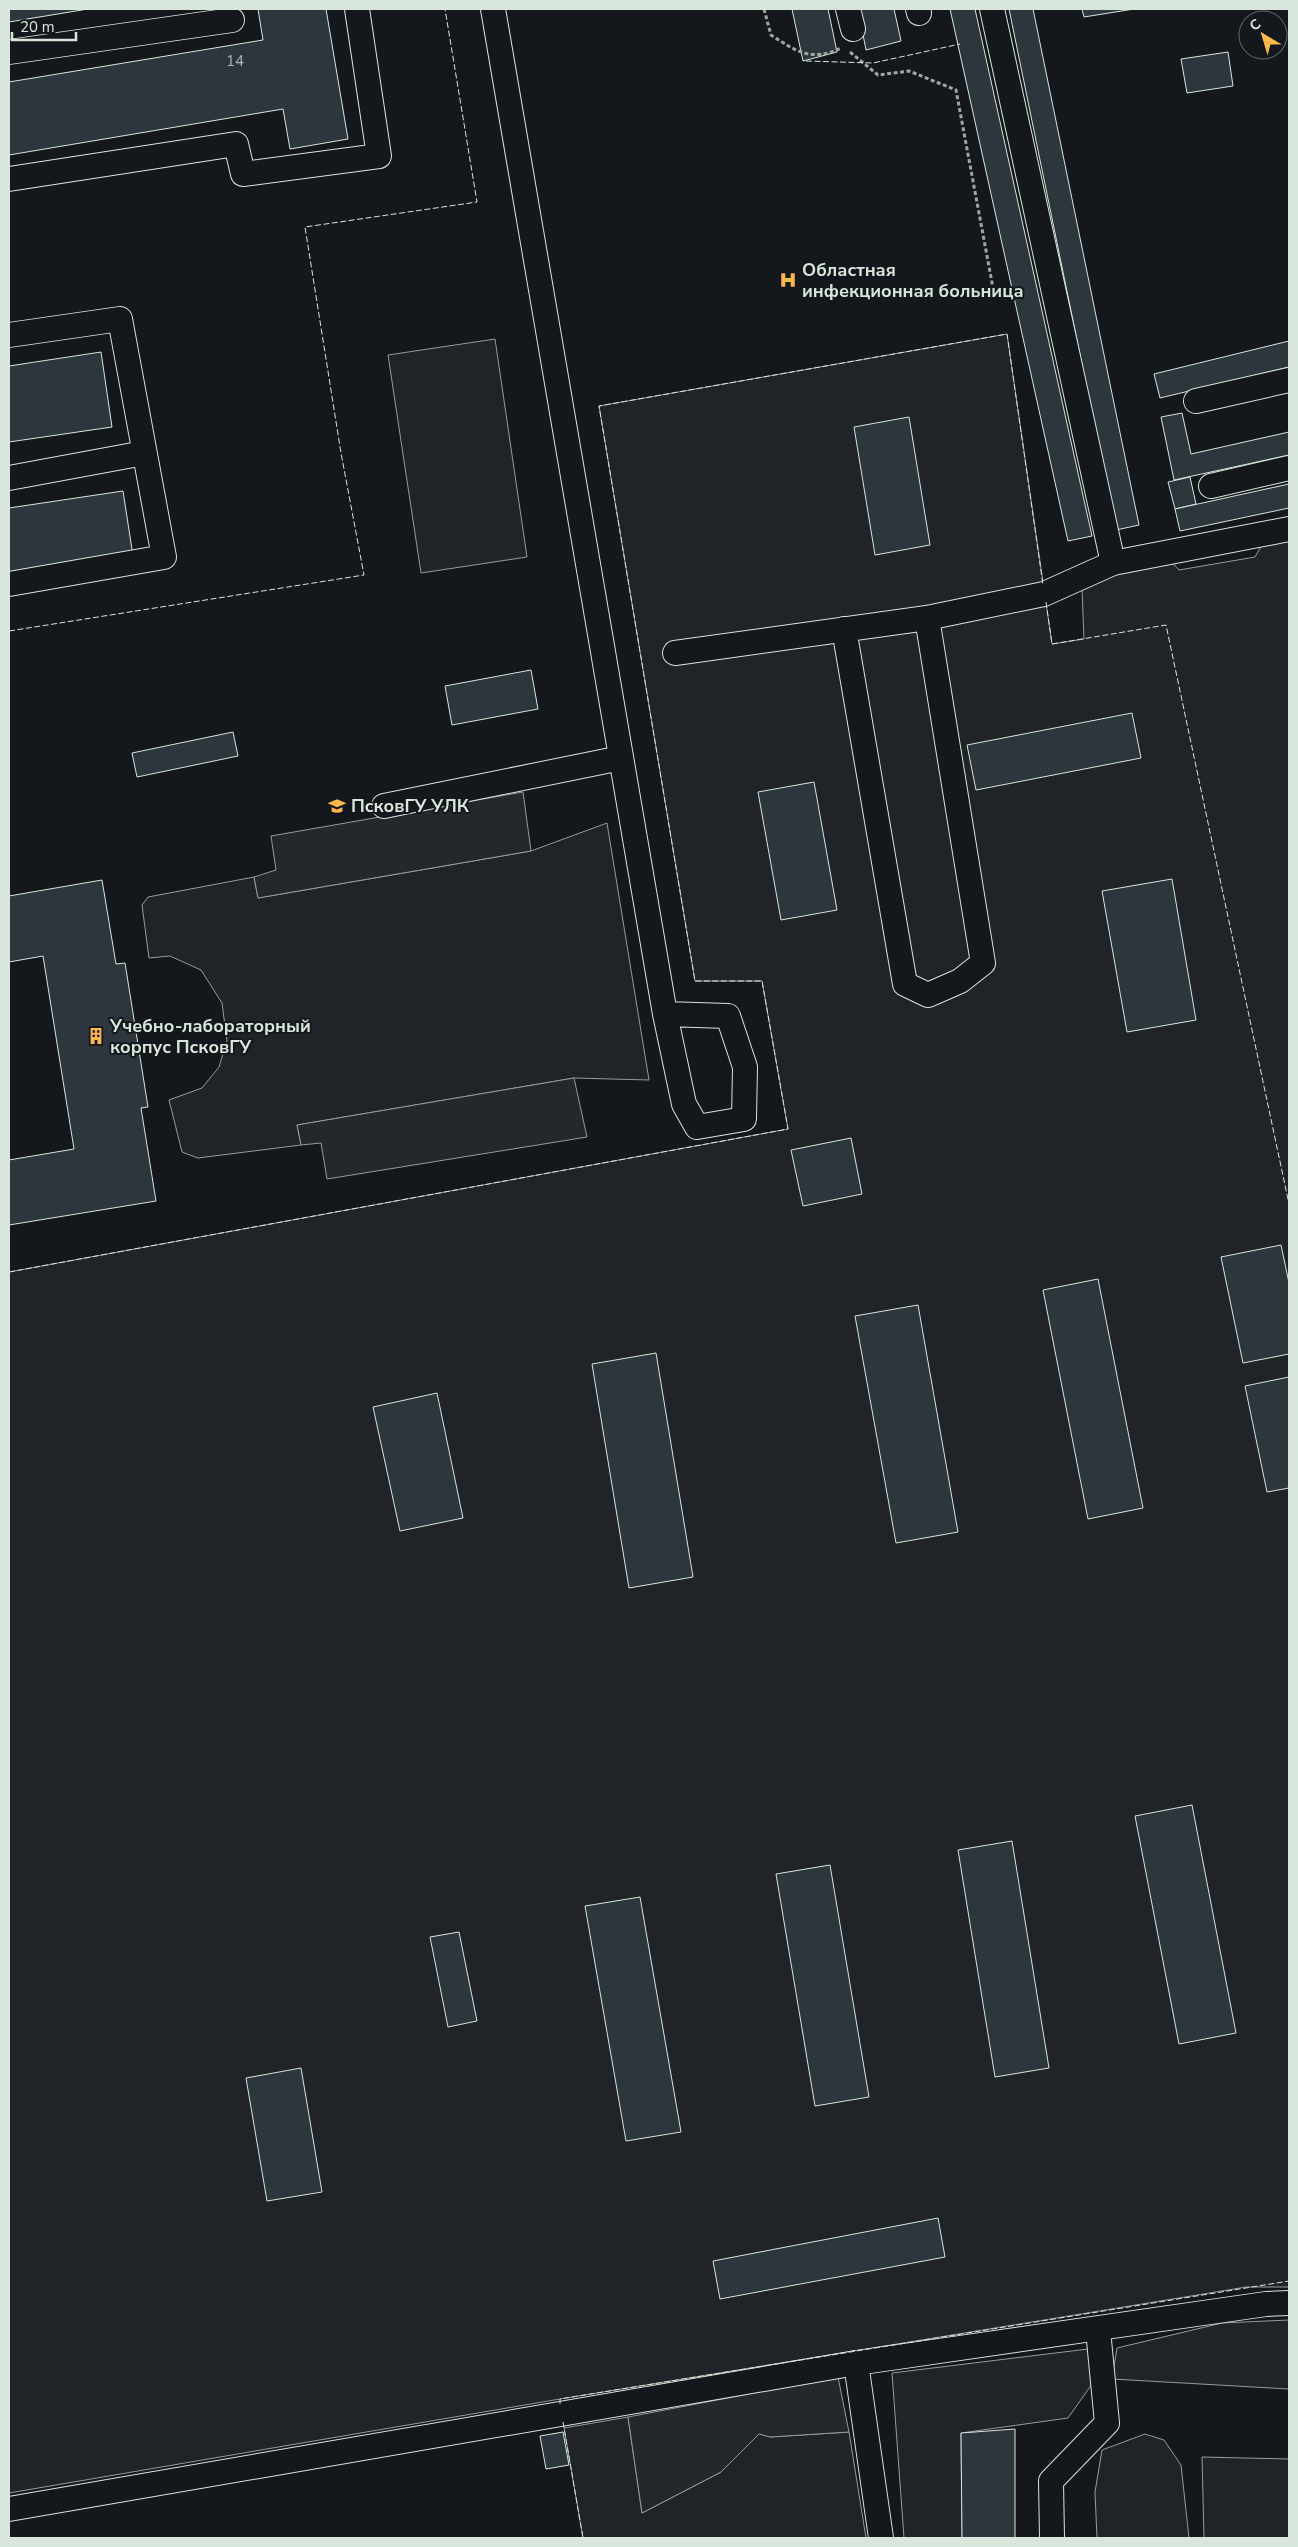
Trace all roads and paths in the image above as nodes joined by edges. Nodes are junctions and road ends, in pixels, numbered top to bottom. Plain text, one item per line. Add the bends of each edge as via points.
1 (357, 9) edge
2 (493, 9) edge
3 (764, 9) edge
4 (992, 9) edge
5 (232, 20) dead end
6 (848, 28) edge
7 (9, 52) edge
8 (9, 179) edge
9 (993, 288) dead end
10 (9, 335) edge
11 (1289, 380) edge
12 (1196, 401) dead end
13 (144, 452) junction
14 (1289, 468) edge
15 (9, 478) edge
16 (1211, 486) dead end
17 (1289, 528) edge
18 (1113, 563) junction
19 (9, 584) edge
20 (927, 618) junction
21 (844, 629) junction
22 (676, 653) dead end
23 (621, 758) junction
24 (384, 806) dead end
25 (665, 1014) junction
26 (1289, 2303) edge
27 (1098, 2330) junction
28 (856, 2363) junction
29 (9, 2509) edge
30 (881, 2538) edge
31 (1052, 2538) edge

1 - 8 lane via 380,156 243,174 236,144
2 - 23 lane
3 - 6 path via 771,35 797,52 825,55
4 - 18 lane
5 - 7 lane
6 - 9 path via 878,75 909,71 956,90
10 - 13 lane via 120,319
11 - 12 lane
13 - 15 lane
13 - 19 lane via 164,557
14 - 16 lane
17 - 18 lane
18 - 20 lane via 1044,594
20 - 21 lane
20 - 21 lane via 983,963 960,981 928,995 905,984
21 - 22 lane
23 - 24 lane
23 - 25 lane
25 - 25 lane via 684,1104 697,1127 744,1119 745,1067 728,1016
26 - 27 lane
27 - 28 lane
27 - 31 lane via 1107,2423 1051,2481
28 - 29 lane
28 - 30 lane

